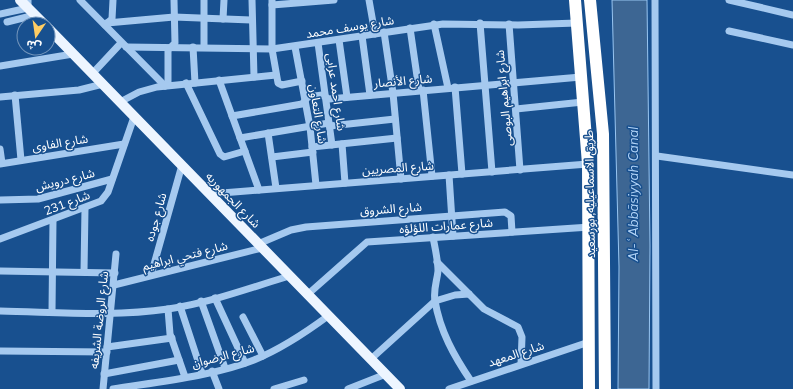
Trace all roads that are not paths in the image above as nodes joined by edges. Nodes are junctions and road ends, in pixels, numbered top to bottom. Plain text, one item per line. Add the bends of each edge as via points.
1 (20, 0) edge
2 (81, 0) edge
3 (113, 0) edge
4 (174, 0) edge
5 (204, 0) edge
6 (224, 0) edge
7 (252, 0) edge
8 (334, 0) edge
9 (369, 0) edge
10 (575, 0) edge
11 (590, 0) edge
12 (655, 0) edge
13 (729, 0) edge
14 (315, 1) edge
15 (272, 2) edge
16 (28, 4) edge
17 (0, 14) edge
18 (35, 15) joint
19 (793, 15) edge
20 (174, 17) junction
21 (204, 18) junction
22 (223, 19) junction
23 (251, 20) junction
24 (7, 22) dead end
25 (480, 23) junction
26 (577, 23) junction
27 (434, 24) junction
28 (509, 24) junction
29 (106, 25) junction
30 (410, 28) junction
31 (729, 31) dead end
32 (384, 32) junction
33 (375, 34) junction
34 (56, 36) edge
35 (362, 36) junction
36 (339, 40) junction
37 (318, 43) junction
38 (123, 45) junction
39 (793, 45) edge
40 (171, 47) junction
41 (193, 47) junction
42 (204, 47) junction
43 (295, 47) junction
44 (272, 49) junction
45 (252, 50) junction
46 (73, 54) junction
47 (0, 66) edge
48 (92, 74) junction
49 (276, 75) junction
50 (581, 76) junction
51 (254, 77) junction
52 (219, 80) junction
53 (302, 81) junction
54 (514, 82) junction
55 (194, 83) junction
56 (103, 84) junction
57 (186, 84) junction
58 (485, 84) junction
59 (167, 86) junction
60 (452, 87) junction
61 (421, 90) junction
62 (393, 93) junction
63 (370, 95) junction
64 (15, 96) junction
65 (0, 97) edge
66 (326, 97) junction
67 (348, 97) junction
68 (305, 100) junction
69 (120, 102) junction
70 (583, 102) junction
71 (516, 109) junction
72 (232, 116) junction
73 (134, 117) junction
74 (395, 119) junction
75 (330, 125) junction
76 (310, 127) junction
77 (268, 133) junction
78 (240, 138) junction
79 (397, 138) junction
80 (124, 144) junction
81 (342, 144) junction
82 (332, 145) junction
83 (0, 149) edge
84 (313, 149) junction
85 (245, 151) junction
86 (657, 156) junction
87 (272, 157) junction
88 (21, 160) junction
89 (1, 164) edge
90 (588, 164) junction
91 (182, 165) junction
92 (520, 170) junction
93 (492, 172) junction
94 (462, 174) junction
95 (449, 175) junction
96 (793, 175) edge
97 (432, 176) junction
98 (112, 179) junction
99 (401, 179) junction
100 (345, 183) junction
101 (316, 185) junction
102 (276, 188) junction
103 (259, 190) junction
104 (209, 194) junction
105 (0, 200) edge
106 (85, 208) junction
107 (452, 216) junction
108 (53, 220) junction
109 (605, 226) junction
110 (589, 227) junction
111 (512, 232) junction
112 (453, 236) junction
113 (433, 238) junction
114 (0, 239) edge
115 (260, 246) junction
116 (116, 254) dead end
117 (437, 262) junction
118 (0, 271) edge
119 (52, 272) junction
120 (84, 272) junction
121 (115, 273) junction
122 (151, 275) junction
123 (289, 276) junction
124 (114, 285) junction
125 (469, 294) junction
126 (308, 295) junction
127 (215, 298) junction
128 (201, 301) junction
129 (435, 301) junction
130 (180, 306) junction
131 (168, 309) junction
132 (0, 311) edge
133 (52, 312) junction
134 (111, 313) junction
135 (328, 316) junction
136 (243, 317) dead end
137 (172, 338) junction
138 (589, 342) junction
139 (107, 350) junction
140 (0, 351) edge
141 (263, 356) junction
142 (371, 359) junction
143 (179, 360) junction
144 (245, 363) junction
145 (521, 364) junction
146 (225, 368) junction
147 (212, 371) junction
148 (202, 373) junction
149 (104, 374) junction
150 (386, 374) junction
151 (185, 377) junction
152 (304, 380) dead end
153 (471, 381) junction
154 (103, 389) edge
155 (113, 389) edge
156 (219, 389) edge
157 (274, 389) edge
158 (348, 389) edge
159 (400, 389) edge
160 (450, 389) edge
161 (589, 389) edge
162 (605, 389) edge
163 (656, 389) edge

1 - 16 main road
2 - 29 street
3 - 29 street via 112,19
4 - 20 street
5 - 21 street
6 - 22 street
7 - 23 street
8 - 14 street
9 - 33 street
10 - 26 highway, طريق الاسماعيليه, بورسعيد
11 - 109 highway, طريق الاسماعيليه, بورسعيد via 601,107
12 - 86 street
13 - 19 street
14 - 15 street
15 - 44 street
16 - 17 street
16 - 18 main road
18 - 24 street
20 - 21 street
20 - 29 street
20 - 40 street via 175,43
21 - 22 street
21 - 42 street
22 - 23 street
23 - 45 street
25 - 27 street, شارع يوسف محمد
25 - 28 street, شارع يوسف محمد
25 - 58 street
26 - 28 street, شارع يوسف محمد
26 - 50 highway, طريق الاسماعيليه, بورسعيد
27 - 30 street, شارع يوسف محمد
27 - 60 street
28 - 54 street, شارع ابراهيم البوصى
29 - 38 street
30 - 32 street, شارع يوسف محمد
30 - 61 street
31 - 39 street
32 - 33 street, شارع يوسف محمد
32 - 62 street
33 - 35 street, شارع يوسف محمد
34 - 46 main road, شارع الجمهوريه
35 - 36 street, شارع يوسف محمد
35 - 63 street
36 - 37 street, شارع يوسف محمد
36 - 67 street
37 - 43 street, شارع يوسف محمد
37 - 66 street, شارع احمد عرابى
38 - 40 street, شارع يوسف محمد
38 - 48 street
38 - 59 street
40 - 41 street, شارع يوسف محمد
40 - 59 street via 168,51
41 - 42 street, شارع يوسف محمد
41 - 55 street
42 - 45 street, شارع يوسف محمد
43 - 44 street, شارع يوسف محمد
43 - 53 street, شارع التعاون
44 - 45 street, شارع يوسف محمد
44 - 49 street
45 - 51 street
46 - 47 street
46 - 48 main road, شارع الجمهوريه
48 - 56 main road, شارع الجمهوريه
49 - 51 street
49 - 53 street via 280,84
50 - 54 street, شارع الأنصار
50 - 70 highway, طريق الاسماعيليه, بورسعيد
51 - 52 street
52 - 55 street
52 - 72 street
53 - 68 street, شارع التعاون
54 - 58 street, شارع الأنصار
54 - 71 street, شارع ابراهيم البوصى
55 - 57 street
56 - 64 street via 79,90
56 - 69 main road, شارع الجمهوريه
57 - 59 street
57 - 85 street via 220,154 224,157
58 - 60 street, شارع الأنصار
58 - 93 street
59 - 69 street via 139,92
60 - 61 street, شارع الأنصار
60 - 94 street
61 - 62 street, شارع الأنصار
61 - 97 street
62 - 63 street, شارع الأنصار
62 - 74 street
63 - 67 street, شارع الأنصار
64 - 65 street
64 - 88 street
66 - 67 street, شارع الأنصار
66 - 68 street, شارع الأنصار via 322,95 308,97
66 - 75 street, شارع احمد عرابى
68 - 72 street, شارع الأنصار via 302,104
68 - 76 street, شارع التعاون
69 - 73 main road, شارع الجمهوريه
70 - 71 street
70 - 90 highway, طريق الاسماعيليه, بورسعيد
71 - 92 street, شارع ابراهيم البوصى
72 - 78 street
73 - 80 street, شارع 231
73 - 91 main road, شارع الجمهوريه
74 - 75 street
74 - 79 street
75 - 76 street
75 - 82 street, شارع احمد عرابى
76 - 77 street
76 - 84 street, شارع التعاون
77 - 78 street
77 - 87 street
78 - 85 street
79 - 81 street
79 - 99 street
80 - 88 street, شارع الفاوى
80 - 98 street, شارع 231
81 - 82 street
81 - 100 street
82 - 84 street
83 - 89 street
84 - 87 street
84 - 101 street, شارع التعاون
85 - 103 street
86 - 96 street
86 - 163 street
87 - 102 street
88 - 89 street, شارع الفاوى
90 - 92 street, شارع المصريين
90 - 110 highway, طريق الاسماعيليه, بورسعيد
91 - 104 main road, شارع الجمهوريه
91 - 122 street, شارع جوده
92 - 93 street, شارع المصريين
93 - 94 street, شارع المصريين
94 - 95 street, شارع المصريين
95 - 97 street, شارع المصريين
95 - 107 street
97 - 99 street, شارع المصريين
98 - 105 street, شارع درويش via 38,199
98 - 106 street, شارع 231 via 104,198
99 - 100 street, شارع المصريين
100 - 101 street, شارع المصريين
101 - 102 street, شارع المصريين
102 - 103 street, شارع المصريين
103 - 104 street, شارع المصريين
104 - 115 main road, شارع الجمهوريه
106 - 108 street, شارع 231
106 - 120 street
107 - 111 street, شارع الشروق via 507,212 511,216
107 - 112 street
107 - 115 street, شارع الشروق via 306,226 291,230
108 - 114 street, شارع 231
108 - 119 street
109 - 110 street, شارع عمارات اللؤلؤه
109 - 162 highway, طريق الاسماعيليه, بورسعيد
110 - 111 street, شارع عمارات اللؤلؤه
110 - 138 highway, طريق الاسماعيليه, بورسعيد
111 - 112 street, شارع عمارات اللؤلؤه
112 - 113 street, شارع عمارات اللؤلؤه
113 - 117 street
113 - 126 street, شارع عمارات اللؤلؤه via 367,242
115 - 122 street, شارع فتحي ابراهيم
115 - 123 main road, شارع الجمهوريه
116 - 121 street, شارع الروضة الشريفه
117 - 125 street
117 - 129 street
118 - 119 street
119 - 120 street
119 - 133 street
120 - 121 street
121 - 124 street, شارع الروضة الشريفه
122 - 124 street, شارع فتحي ابراهيم
123 - 126 main road, شارع الجمهوريه
123 - 127 street
124 - 134 street, شارع الروضة الشريفه
125 - 129 street
125 - 145 street via 488,312 518,327 522,337
126 - 135 main road, شارع الجمهوريه
127 - 128 street
127 - 144 street
128 - 130 street
128 - 146 street
129 - 142 street
129 - 153 street via 444,337
130 - 131 street
130 - 148 street
131 - 134 street
131 - 137 street
132 - 133 street
133 - 134 street
134 - 139 street, شارع الروضة الشريفه
135 - 141 street, شارع الرضوان via 297,338
135 - 142 main road, شارع الجمهوريه
136 - 141 street
137 - 139 street
137 - 143 street
138 - 145 street, شارع المعهد
138 - 161 highway, طريق الاسماعيليه, بورسعيد
139 - 140 street
139 - 149 street, شارع الروضة الشريفه
141 - 144 street, شارع الرضوان
142 - 150 main road, شارع الجمهوريه
143 - 149 street
143 - 151 street
144 - 146 street, شارع الرضوان
145 - 153 street, شارع المعهد
146 - 147 street, شارع الرضوان
147 - 148 street, شارع الرضوان
147 - 156 street
148 - 151 street, شارع الرضوان
149 - 154 street, شارع الروضة الشريفه
150 - 158 street
150 - 159 main road, شارع الجمهوريه
151 - 155 street, شارع الرضوان
152 - 157 street
153 - 160 street, شارع المعهد

